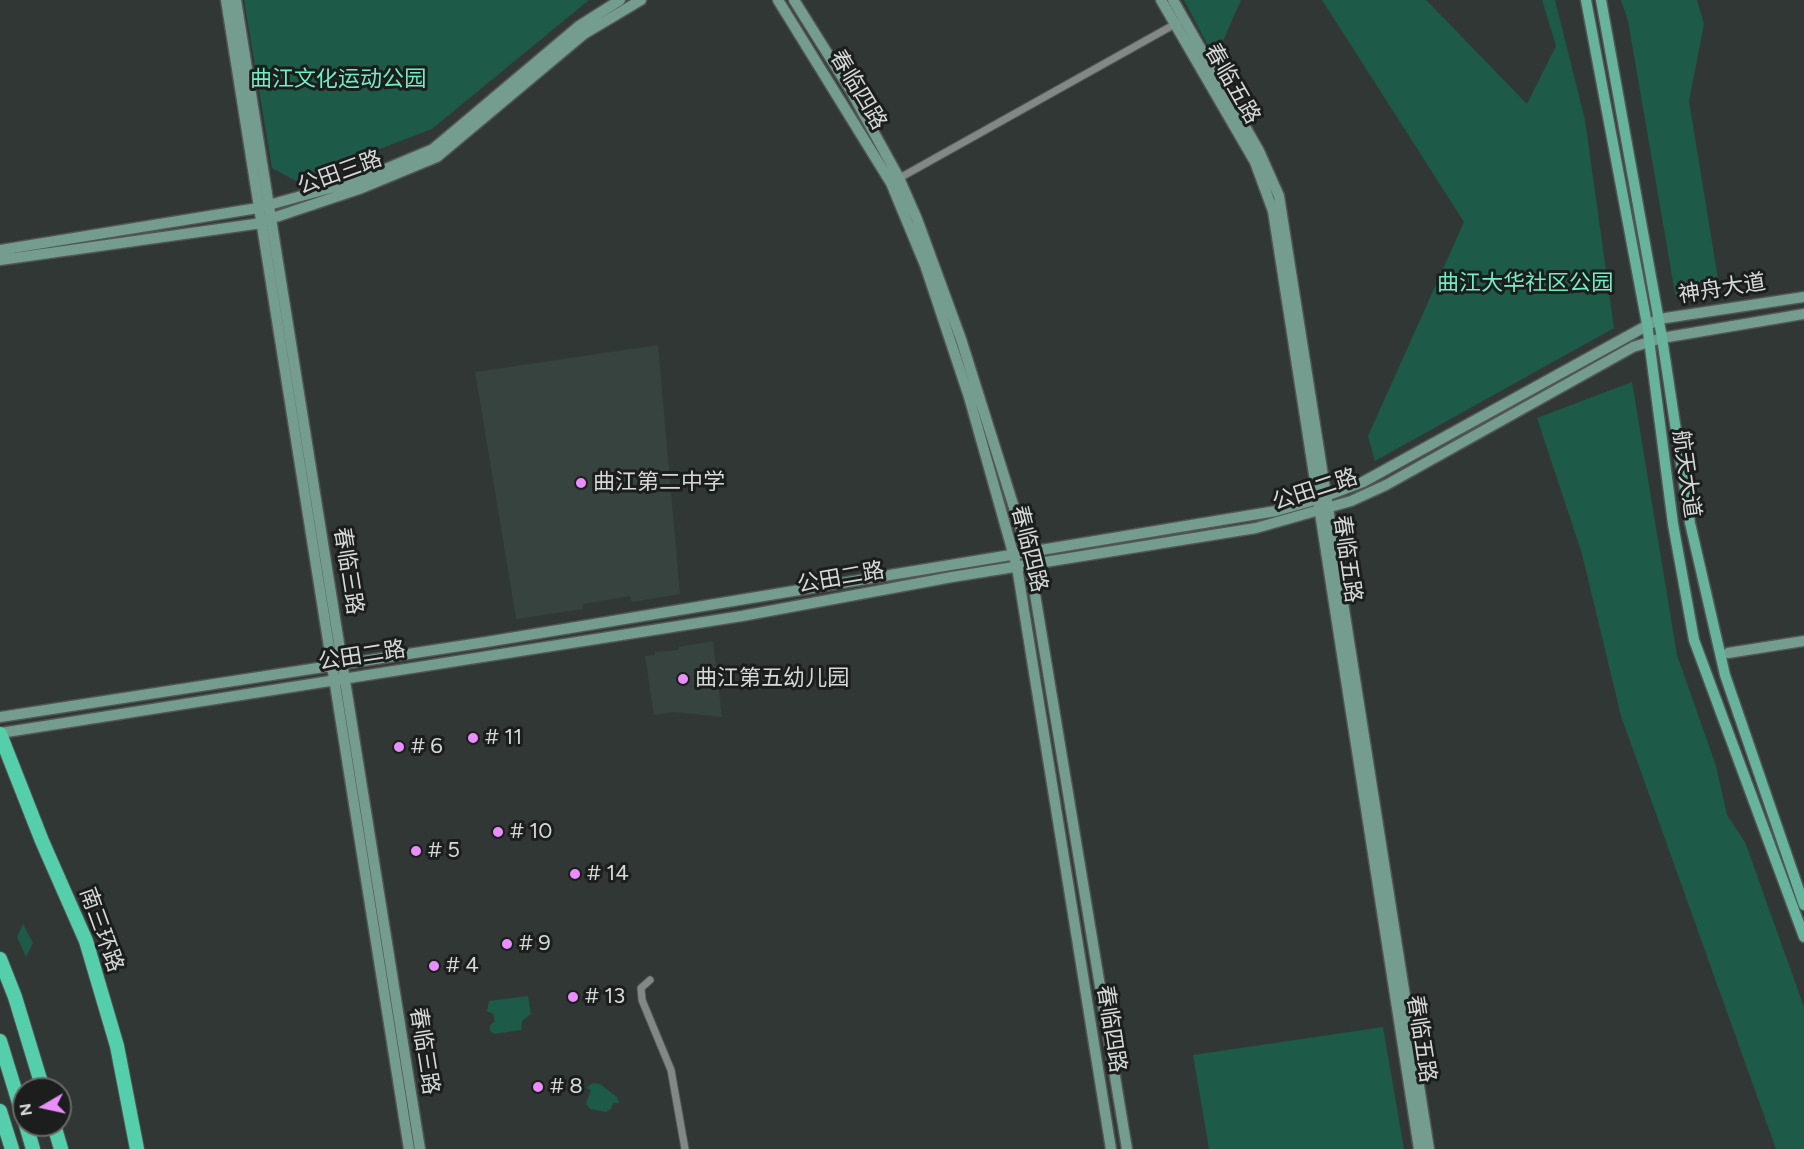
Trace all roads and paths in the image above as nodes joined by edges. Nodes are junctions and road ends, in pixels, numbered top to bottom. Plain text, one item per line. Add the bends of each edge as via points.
1 (226, 0) edge
2 (236, 0) edge
3 (620, 0) edge
4 (641, 0) edge
5 (778, 0) edge
6 (794, 0) edge
7 (1161, 0) edge
8 (1173, 0) edge
9 (1586, 0) edge
10 (1601, 0) edge
11 (1180, 22) junction
12 (895, 181) junction
13 (264, 207) junction
14 (266, 220) junction
15 (0, 250) edge
16 (0, 260) edge
17 (1804, 297) edge
18 (1804, 314) edge
19 (1659, 319) junction
20 (1647, 324) junction
21 (1662, 338) junction
22 (1649, 341) junction
23 (1323, 497) junction
24 (1324, 509) junction
25 (1028, 552) junction
26 (1013, 554) junction
27 (1031, 566) junction
28 (1017, 567) junction
29 (1804, 641) edge
30 (1728, 653) dead end
31 (338, 663) junction
32 (341, 679) junction
33 (0, 717) edge
34 (0, 733) edge
35 (1804, 905) edge
36 (1804, 938) edge
37 (0, 958) edge
38 (650, 980) dead end
39 (0, 1041) edge
40 (39, 1077) edge
41 (12, 1080) edge
42 (0, 1111) edge
43 (12, 1149) edge
44 (137, 1149) edge
45 (409, 1149) edge
46 (420, 1149) edge
47 (685, 1149) edge
48 (1111, 1149) edge
49 (1127, 1149) edge
50 (1419, 1149) edge
51 (1429, 1149) edge

1 - 13 street, 春临三路
2 - 13 street, 春临三路
3 - 13 street, 公田三路 via 579,26 433,149 359,180
4 - 14 street, 公田三路 via 584,34 438,157
5 - 12 street, 春临四路
6 - 12 street, 春临四路 via 851,91
7 - 11 street, 春临五路
8 - 11 street, 春临五路
9 - 20 main road, 航天大道
10 - 19 main road, 航天大道
11 - 12 street
11 - 23 street, 春临五路 via 1259,151 1279,196
12 - 25 street, 春临四路 via 961,339
12 - 26 street, 春临四路 via 952,343
13 - 14 street, 春临三路
13 - 15 street, 公田三路
14 - 16 street, 公田三路
14 - 31 street, 春临三路
17 - 19 street, 神舟大道
18 - 21 street, 神舟大道
19 - 20 street, 神舟大道
19 - 21 main road, 航天大道
20 - 22 main road, 航天大道
20 - 23 street, 公田二路 via 1382,471
21 - 22 street, 神舟大道
21 - 35 main road, 航天大道 via 1690,524 1725,675
22 - 24 street, 公田二路 via 1386,485
22 - 36 main road, 航天大道 via 1673,524 1694,640
23 - 24 street, 春临五路
23 - 25 street, 公田二路 via 1245,518
24 - 27 street, 公田二路 via 1256,528
24 - 50 street, 春临五路
24 - 51 street, 春临五路
25 - 26 street, 公田二路
25 - 27 street, 春临四路
26 - 28 street, 春临四路
26 - 31 street, 公田二路
27 - 28 street, 公田二路
27 - 49 street, 春临四路
28 - 32 street, 公田二路 via 742,616
28 - 48 street, 春临四路
29 - 30 street
31 - 32 street, 春临三路
31 - 33 street, 公田二路
32 - 34 street, 公田二路
32 - 45 street, 春临三路
32 - 46 street, 春临三路
34 - 44 highway, 南三环路 via 86,941 117,1046
37 - 40 highway
38 - 47 street via 641,988 642,1000 671,1070
39 - 41 highway
42 - 43 highway

